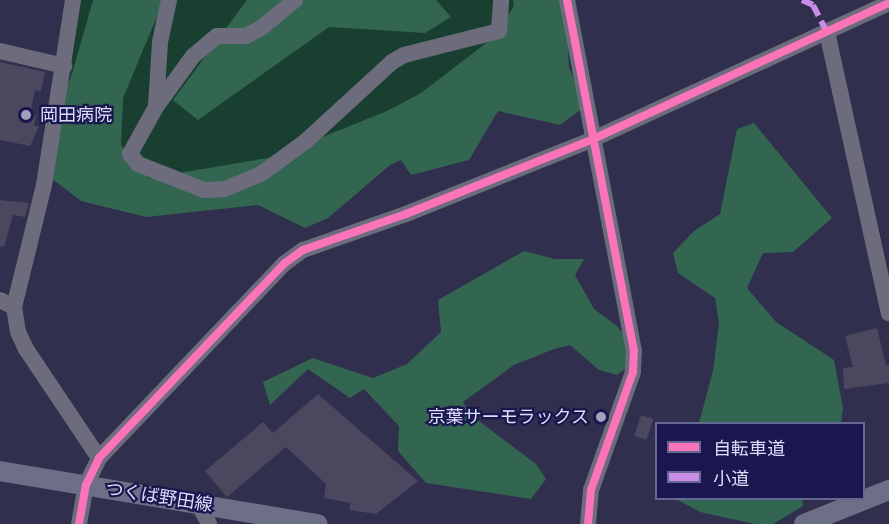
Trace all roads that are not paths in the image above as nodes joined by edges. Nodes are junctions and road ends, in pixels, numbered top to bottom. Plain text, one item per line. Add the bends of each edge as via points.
1 (73, 0) edge
2 (169, 0) edge
3 (295, 0) edge
4 (501, 0) edge
5 (567, 0) edge
6 (889, 3) edge
7 (827, 32) junction
8 (0, 51) edge
9 (64, 66) junction
10 (156, 107) junction
11 (591, 140) junction
12 (7, 303) edge
13 (889, 314) edge
14 (99, 458) junction
15 (0, 471) edge
16 (86, 485) junction
17 (889, 490) edge
18 (864, 500) edge
19 (865, 500) edge
20 (197, 502) junction
21 (79, 524) edge
22 (209, 524) edge
23 (318, 524) edge
24 (588, 524) edge
25 (804, 524) edge

1 - 9 street
2 - 10 street via 160,42
3 - 10 street via 246,36 217,36 202,46
4 - 10 street via 500,31 398,58 271,168 225,189 204,190 138,164 130,154
5 - 11 street
6 - 7 street
7 - 11 street
7 - 13 street
8 - 9 street
9 - 12 street via 38,217
11 - 14 street via 303,250 285,263
11 - 24 street via 634,350 633,372 591,490
12 - 14 street via 26,349
14 - 16 street
15 - 16 main road, つくば野田線
16 - 20 main road, つくば野田線
16 - 21 street
17 - 19 main road
18 - 25 main road
20 - 22 street
20 - 23 main road, つくば野田線

